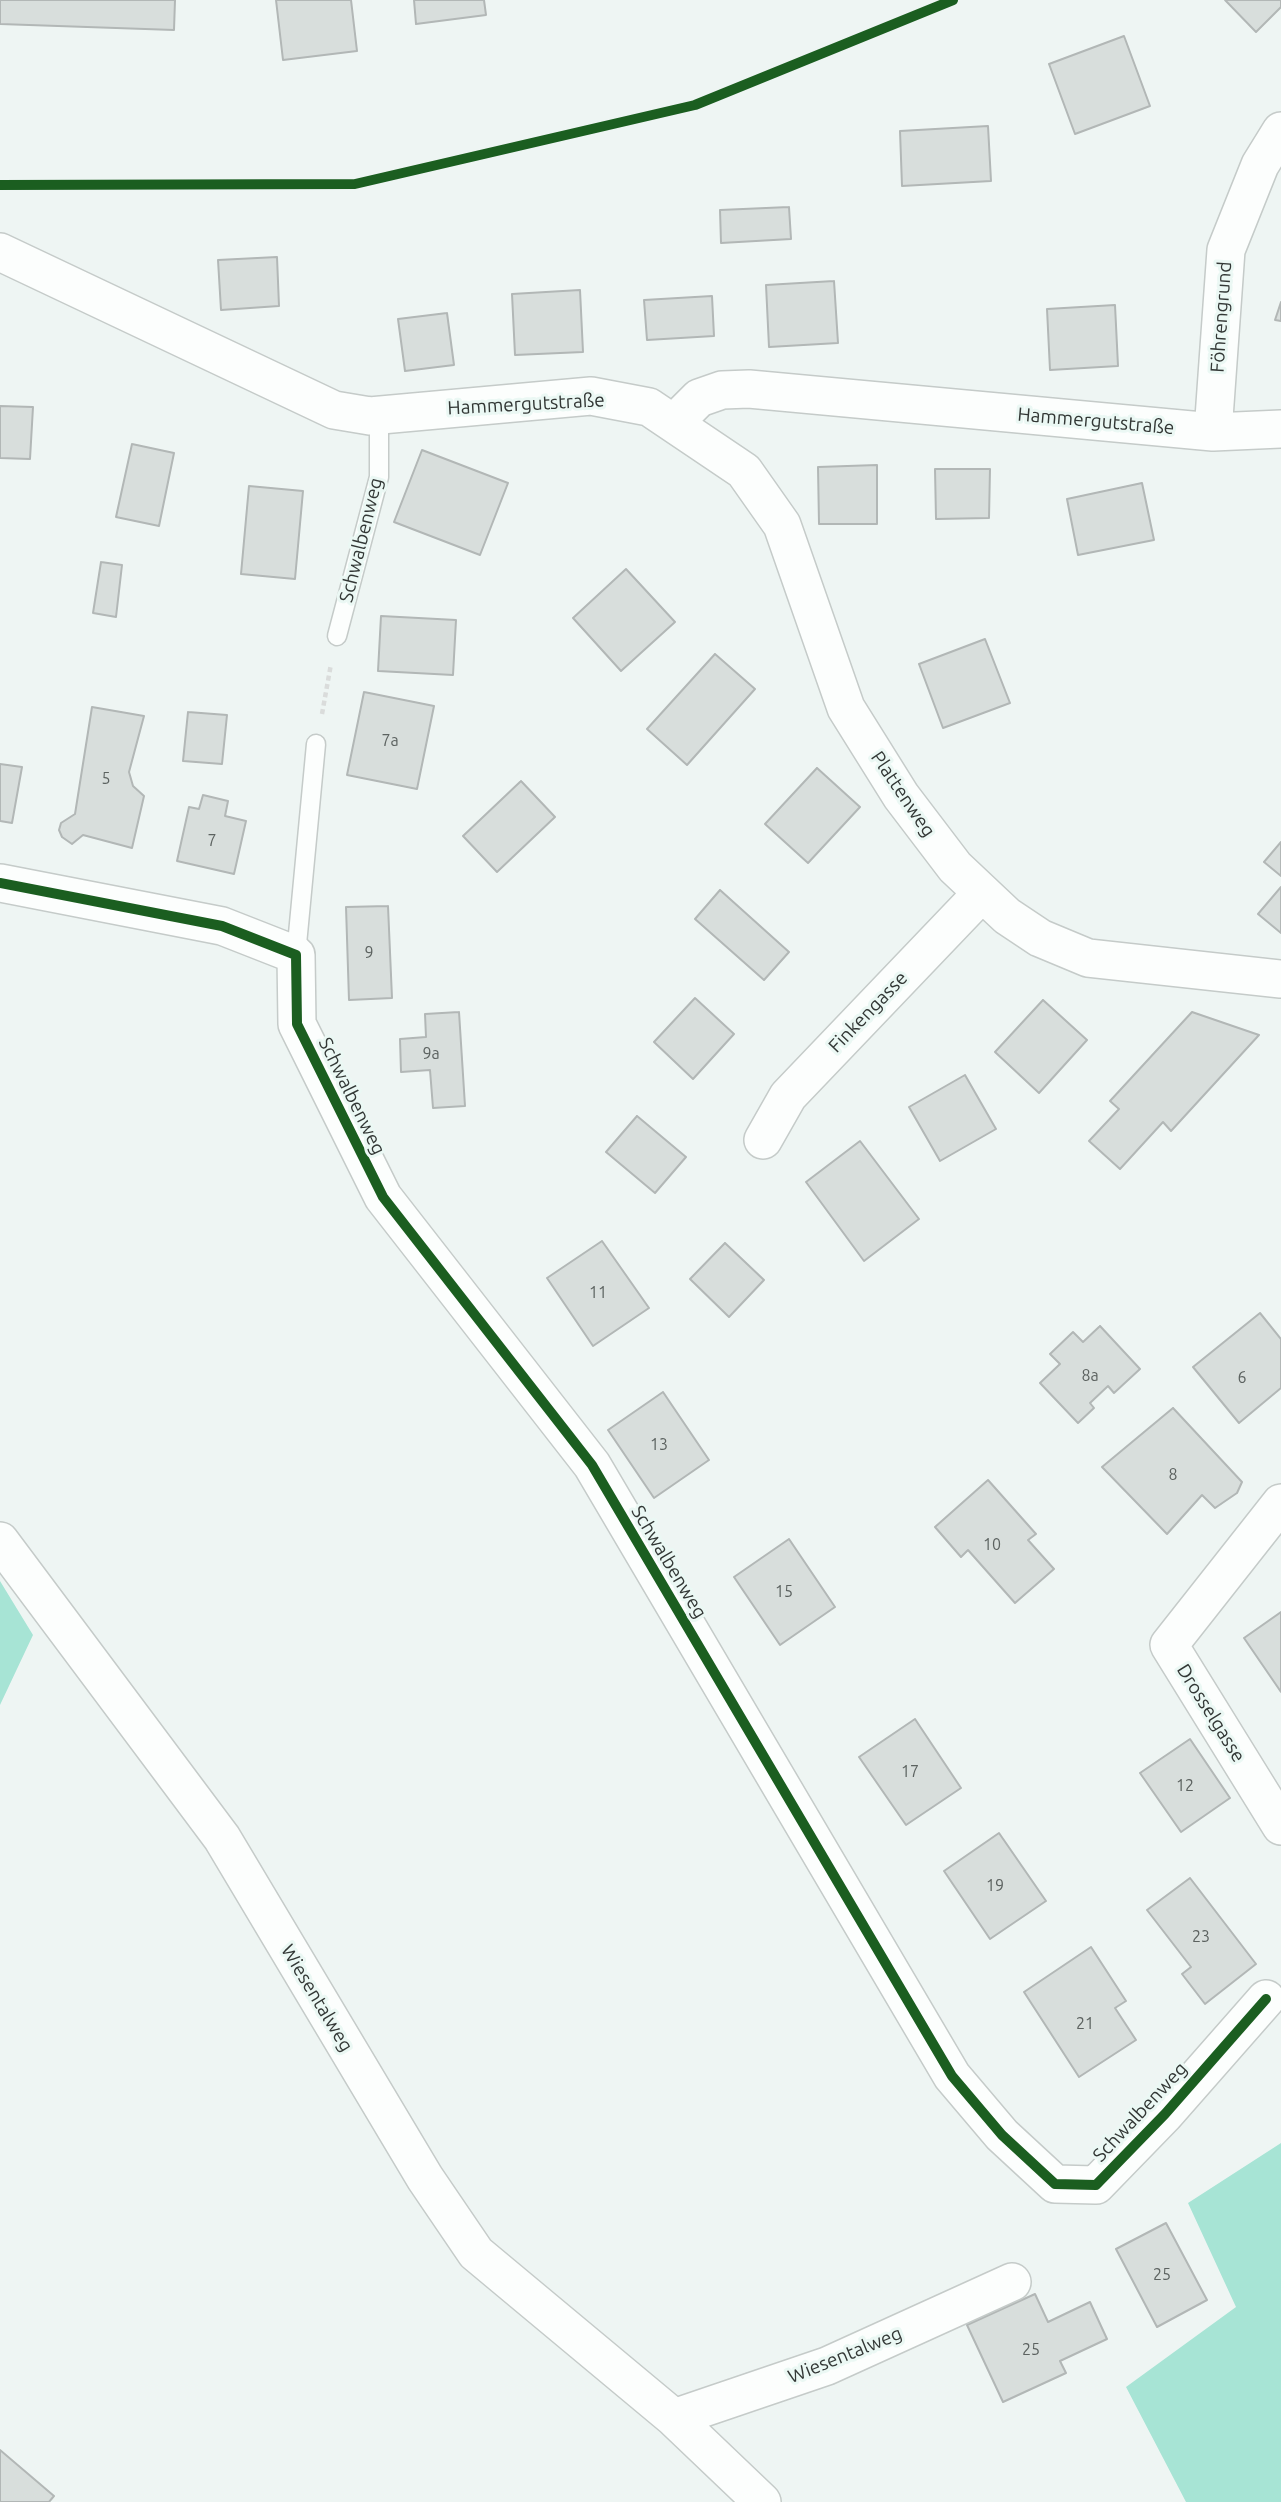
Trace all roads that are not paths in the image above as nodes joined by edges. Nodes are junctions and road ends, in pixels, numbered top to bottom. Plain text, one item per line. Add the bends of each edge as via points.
1 (1281, 131) edge
2 (0, 252) edge
3 (379, 416) junction
4 (675, 422) junction
5 (1281, 429) edge
6 (1213, 432) junction
7 (337, 636) road end
8 (316, 744) road end
9 (0, 883) edge
10 (982, 893) junction
11 (296, 955) junction
12 (1281, 979) edge
13 (763, 1140) dead end
14 (1281, 1503) edge
15 (0, 1541) edge
16 (1281, 1826) edge
17 (1266, 1998) dead end
18 (1012, 2282) dead end
19 (674, 2418) junction
20 (762, 2502) edge

1 - 6 street, Föhrengrund via 1260,165 1226,250
2 - 3 street, Hammergutstraße via 334,411
3 - 4 street, Hammergutstraße via 591,397 649,407
3 - 7 lane, Schwalbenweg via 379,477
4 - 6 street, Hammergutstraße via 699,398 722,390 749,389
4 - 10 street, Plattenweg via 744,471 782,525 846,708 901,796 955,867
5 - 6 street, Hammergutstraße
8 - 11 lane, Schwalbenweg
9 - 11 street via 222,926
10 - 12 street, Plattenweg via 1040,938 1088,958
10 - 13 street, Finkengasse via 788,1096
11 - 17 street, Schwalbenweg via 297,1024 383,1198 592,1465 952,2076 1002,2135 1055,2184 1096,2185
14 - 16 street, Drosselgasse via 1169,1645
15 - 19 street, Wiesentalweg via 222,1838 425,2178 476,2253
18 - 19 street, Wiesentalweg via 827,2367
19 - 20 street, Wiesentalweg

